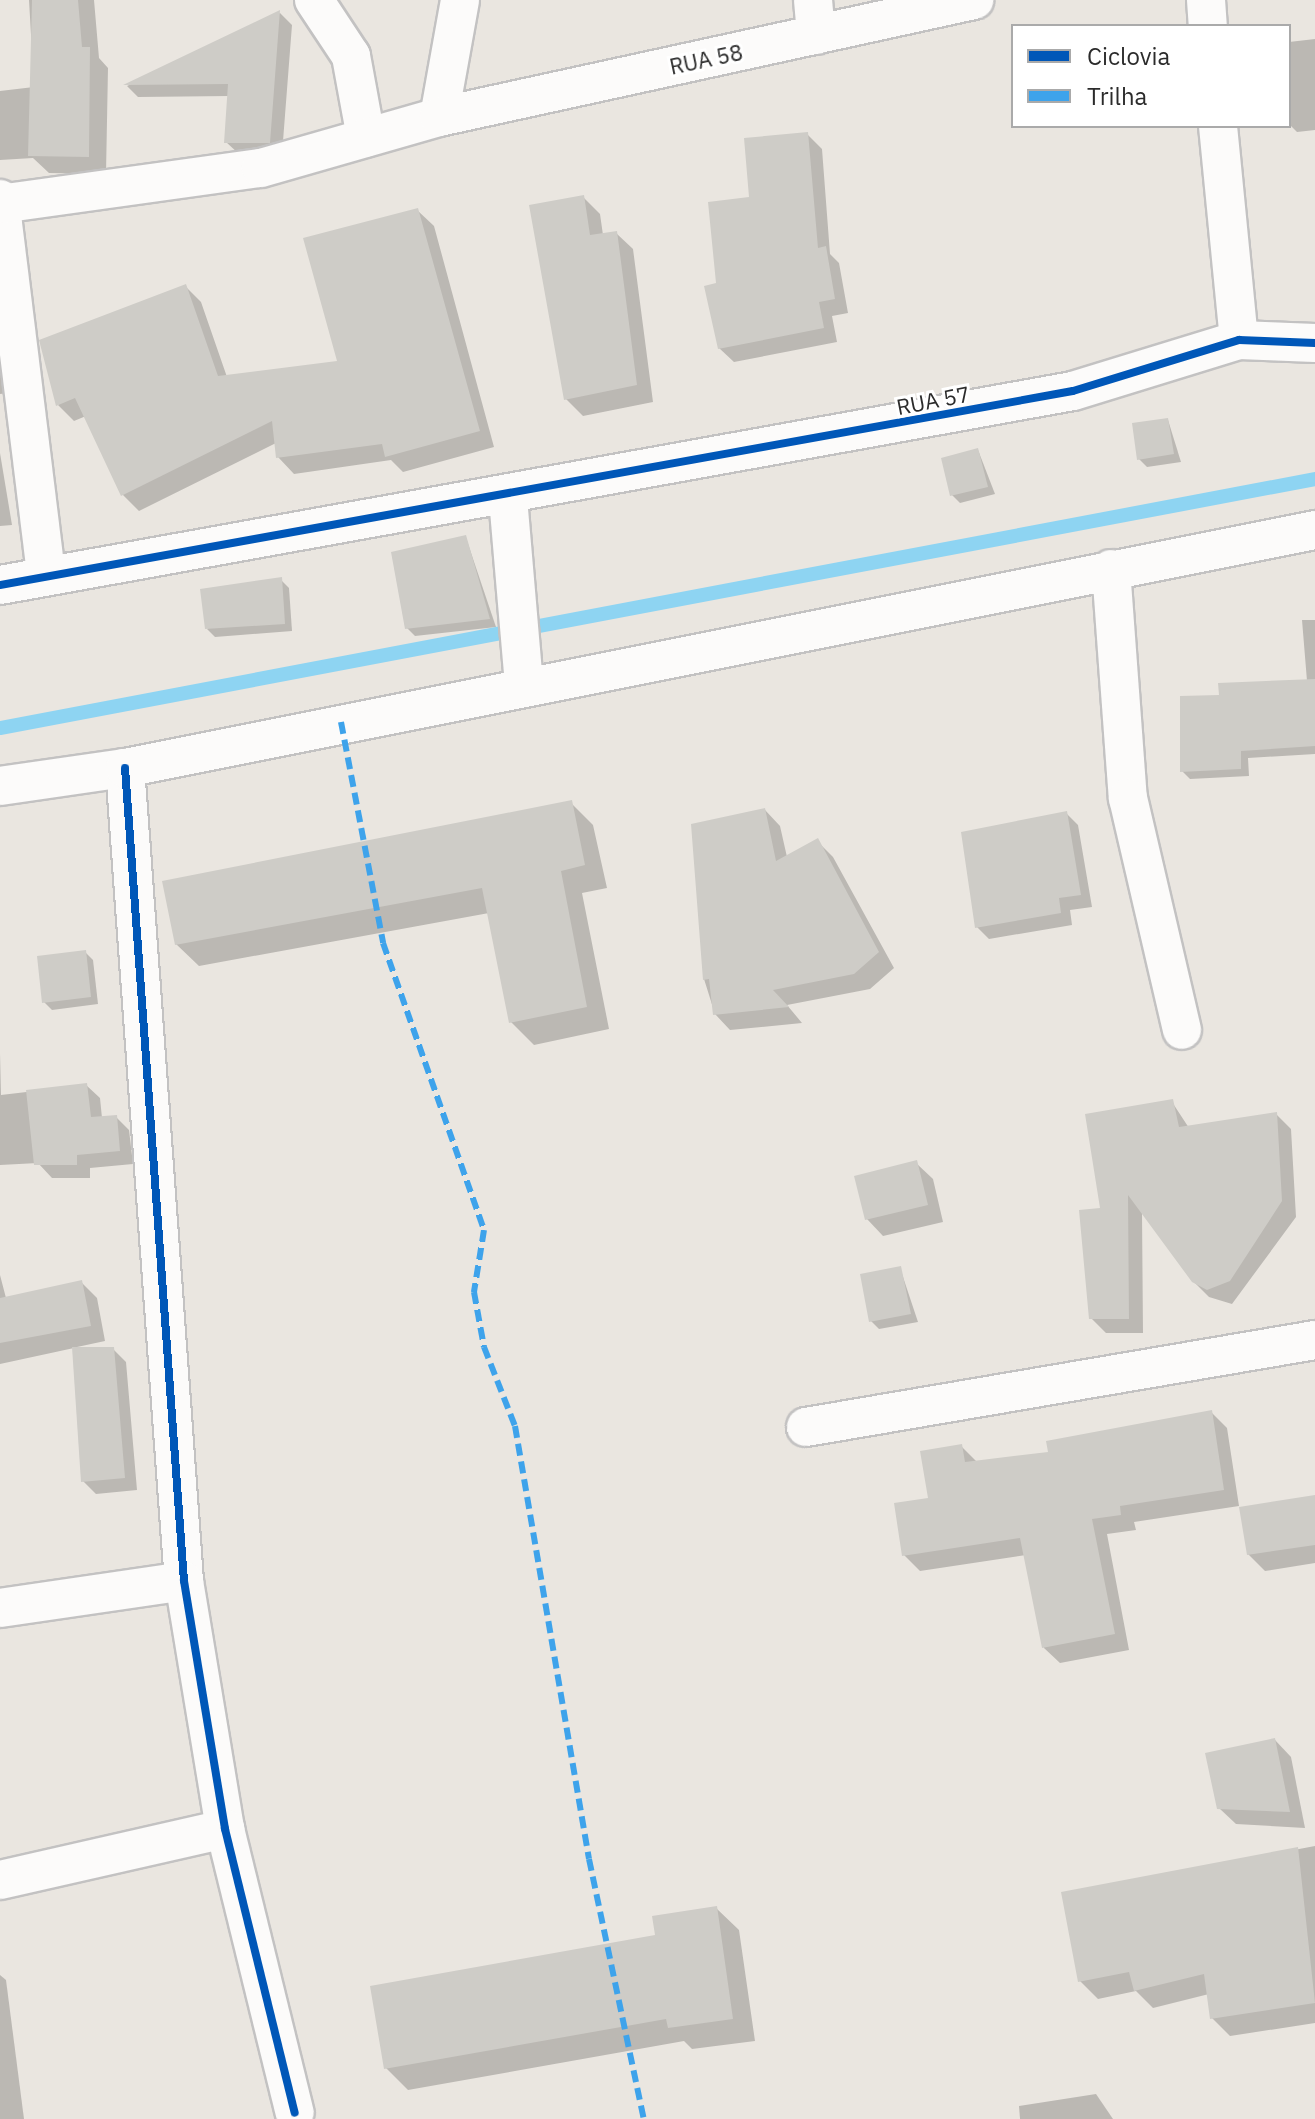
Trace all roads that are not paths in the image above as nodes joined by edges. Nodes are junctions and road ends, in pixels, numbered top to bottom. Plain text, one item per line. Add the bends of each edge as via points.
1 (314, 0) edge
2 (460, 0) edge
3 (974, 0) edge
4 (1206, 0) edge
5 (815, 17) edge
6 (1208, 24) edge
7 (439, 117) junction
8 (1218, 128) edge
9 (366, 138) junction
10 (0, 202) edge
11 (1239, 340) junction
12 (1315, 343) edge
13 (508, 498) junction
14 (1315, 530) edge
15 (1111, 569) junction
16 (46, 576) junction
17 (0, 585) edge
18 (524, 683) junction
19 (125, 768) junction
20 (0, 786) edge
21 (1182, 1030) dead end
22 (1315, 1340) edge
23 (806, 1427) dead end
24 (184, 1581) junction
25 (0, 1608) edge
26 (225, 1829) junction
27 (0, 1880) edge
28 (295, 2113) dead end

1 - 9 street via 351,56
2 - 7 street
3 - 5 street, RUA 58
4 - 6 street
5 - 7 street, RUA 58
7 - 9 street, RUA 58
8 - 11 street
9 - 10 street, RUA 58 via 261,168
10 - 16 street
11 - 12 street, RUA 57
11 - 13 street, RUA 57 via 1073,391
13 - 16 street, RUA 57
13 - 18 street
14 - 15 street
15 - 18 street
15 - 21 street via 1128,798
16 - 17 street, RUA 57
18 - 19 street
19 - 20 street
19 - 24 street
22 - 23 street
24 - 25 street
24 - 26 street
26 - 27 street
26 - 28 street

